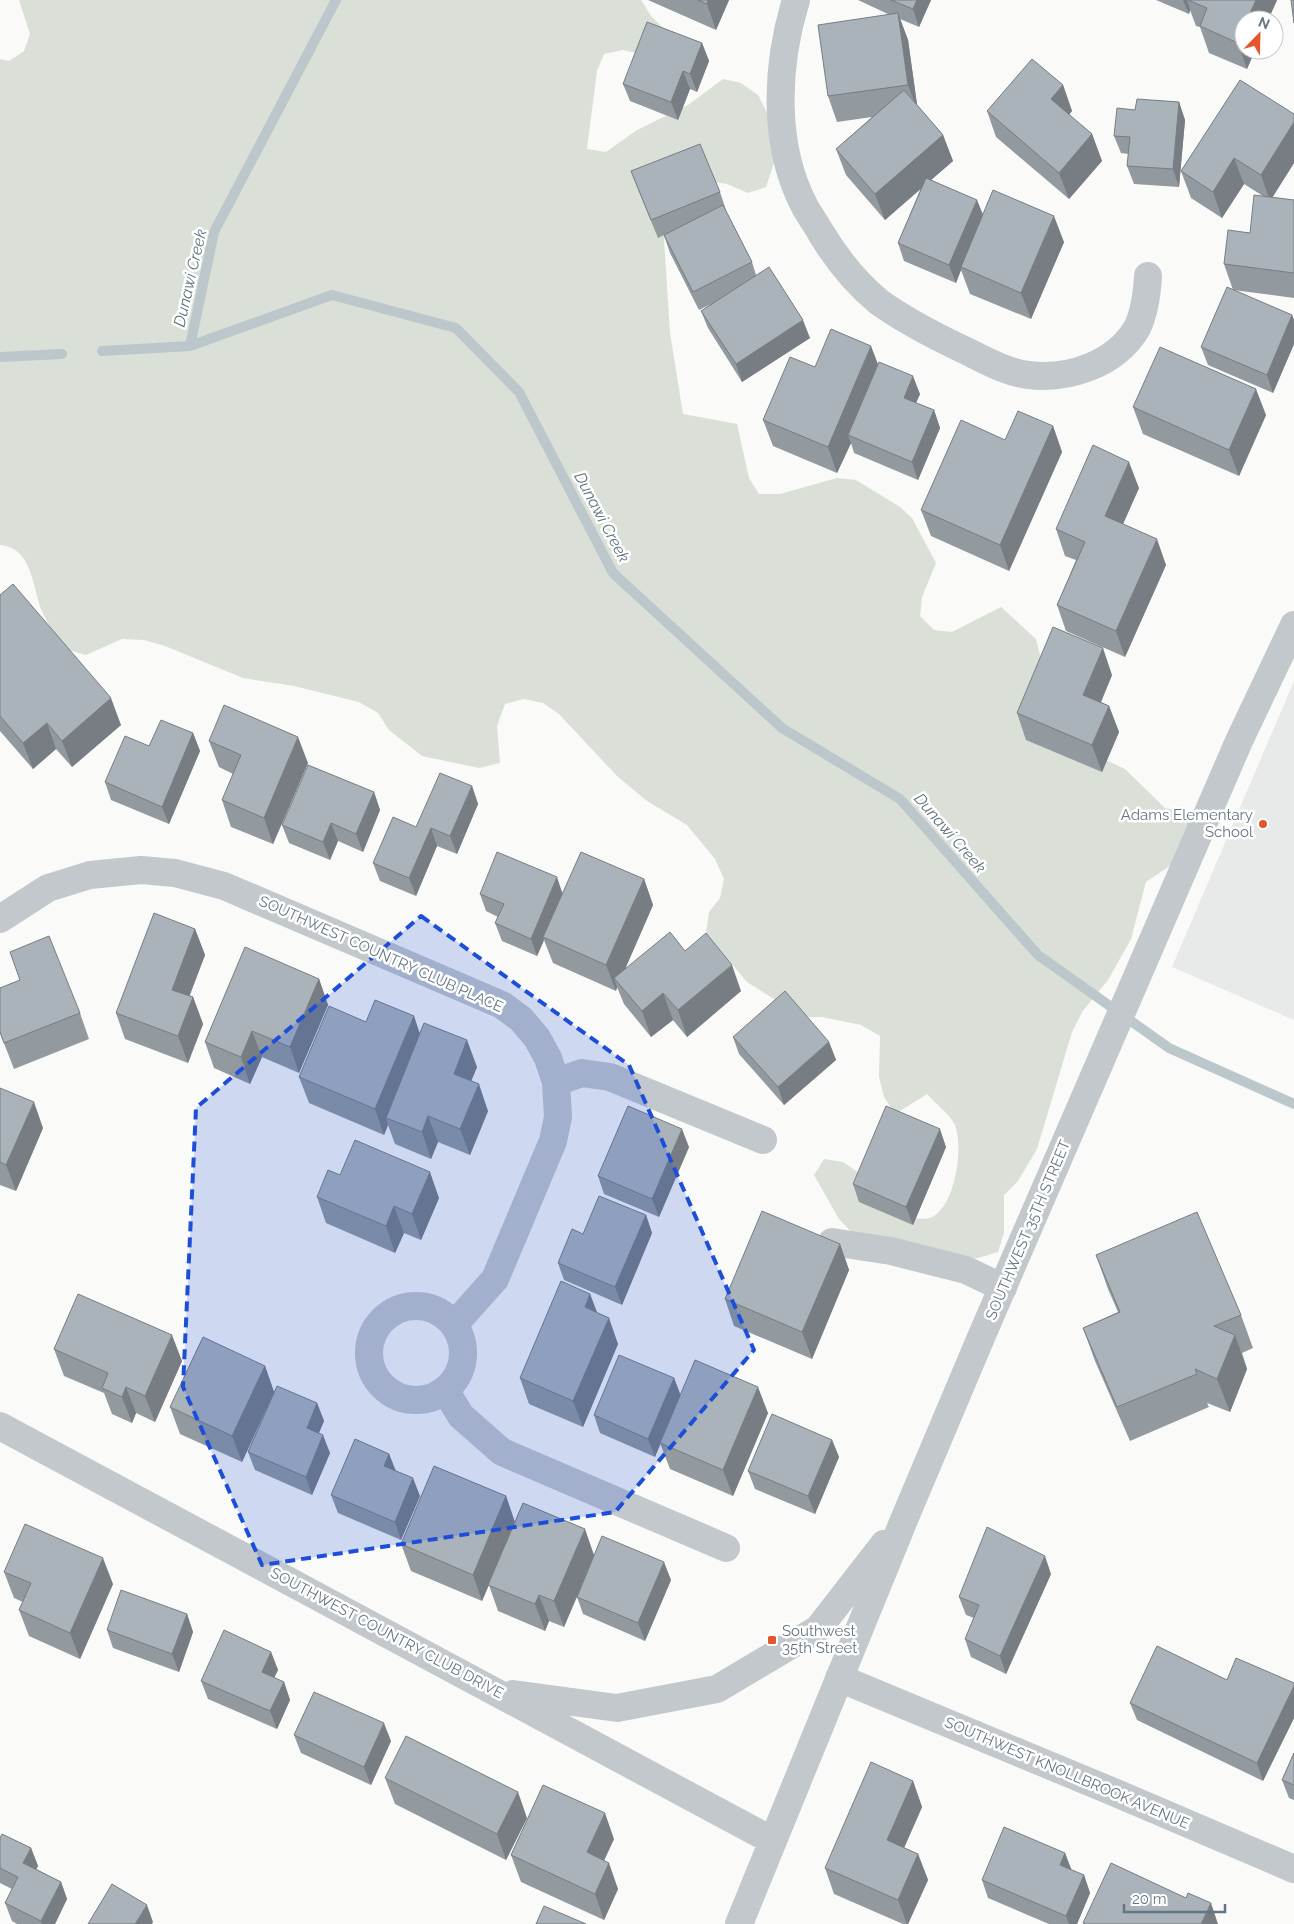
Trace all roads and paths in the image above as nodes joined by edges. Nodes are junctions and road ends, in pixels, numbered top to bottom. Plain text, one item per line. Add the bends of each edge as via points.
1 (796, 0) edge
2 (1148, 276) dead end
3 (1294, 624) edge
4 (0, 919) edge
5 (556, 1082) junction
6 (764, 1140) dead end
7 (832, 1242) edge
8 (1003, 1288) junction
9 (454, 1325) junction
10 (445, 1390) junction
11 (0, 1426) edge
12 (906, 1515) junction
13 (726, 1548) dead end
14 (838, 1678) junction
15 (497, 1692) junction
16 (774, 1841) junction
17 (1294, 1869) edge
18 (739, 1924) edge

1 - 2 street via 787,29 780,83 784,139 792,173 804,206 831,249 853,277 879,301 923,330 1006,369 1028,375 1064,375 1098,364 1117,352 1137,327 1147,297
3 - 8 street, SOUTHWEST 35TH STREET via 1239,741
4 - 5 street, SOUTHWEST COUNTRY CLUB PLACE via 48,888 90,875 150,870 224,886 502,1004 537,1038
5 - 6 street via 582,1073 610,1076
5 - 9 street, SOUTHWEST COUNTRY CLUB PLACE via 558,1118 553,1141 495,1279
7 - 8 street via 890,1251 966,1270
8 - 12 street, SOUTHWEST 35TH STREET
9 - 10 street via 461,1338 462,1366
9 - 10 street via 443,1313 412,1305 384,1318 374,1331 369,1346 370,1362 386,1390 416,1400
10 - 13 street via 461,1416 502,1452
11 - 15 street, SOUTHWEST COUNTRY CLUB DRIVE
12 - 14 street, SOUTHWEST 35TH STREET
12 - 15 street via 818,1629 716,1690 617,1708
14 - 16 street, SOUTHWEST 35TH STREET
14 - 17 street, SOUTHWEST KNOLLBROOK AVENUE
15 - 16 street, SOUTHWEST COUNTRY CLUB DRIVE
16 - 18 street, SOUTHWEST 35TH STREET

